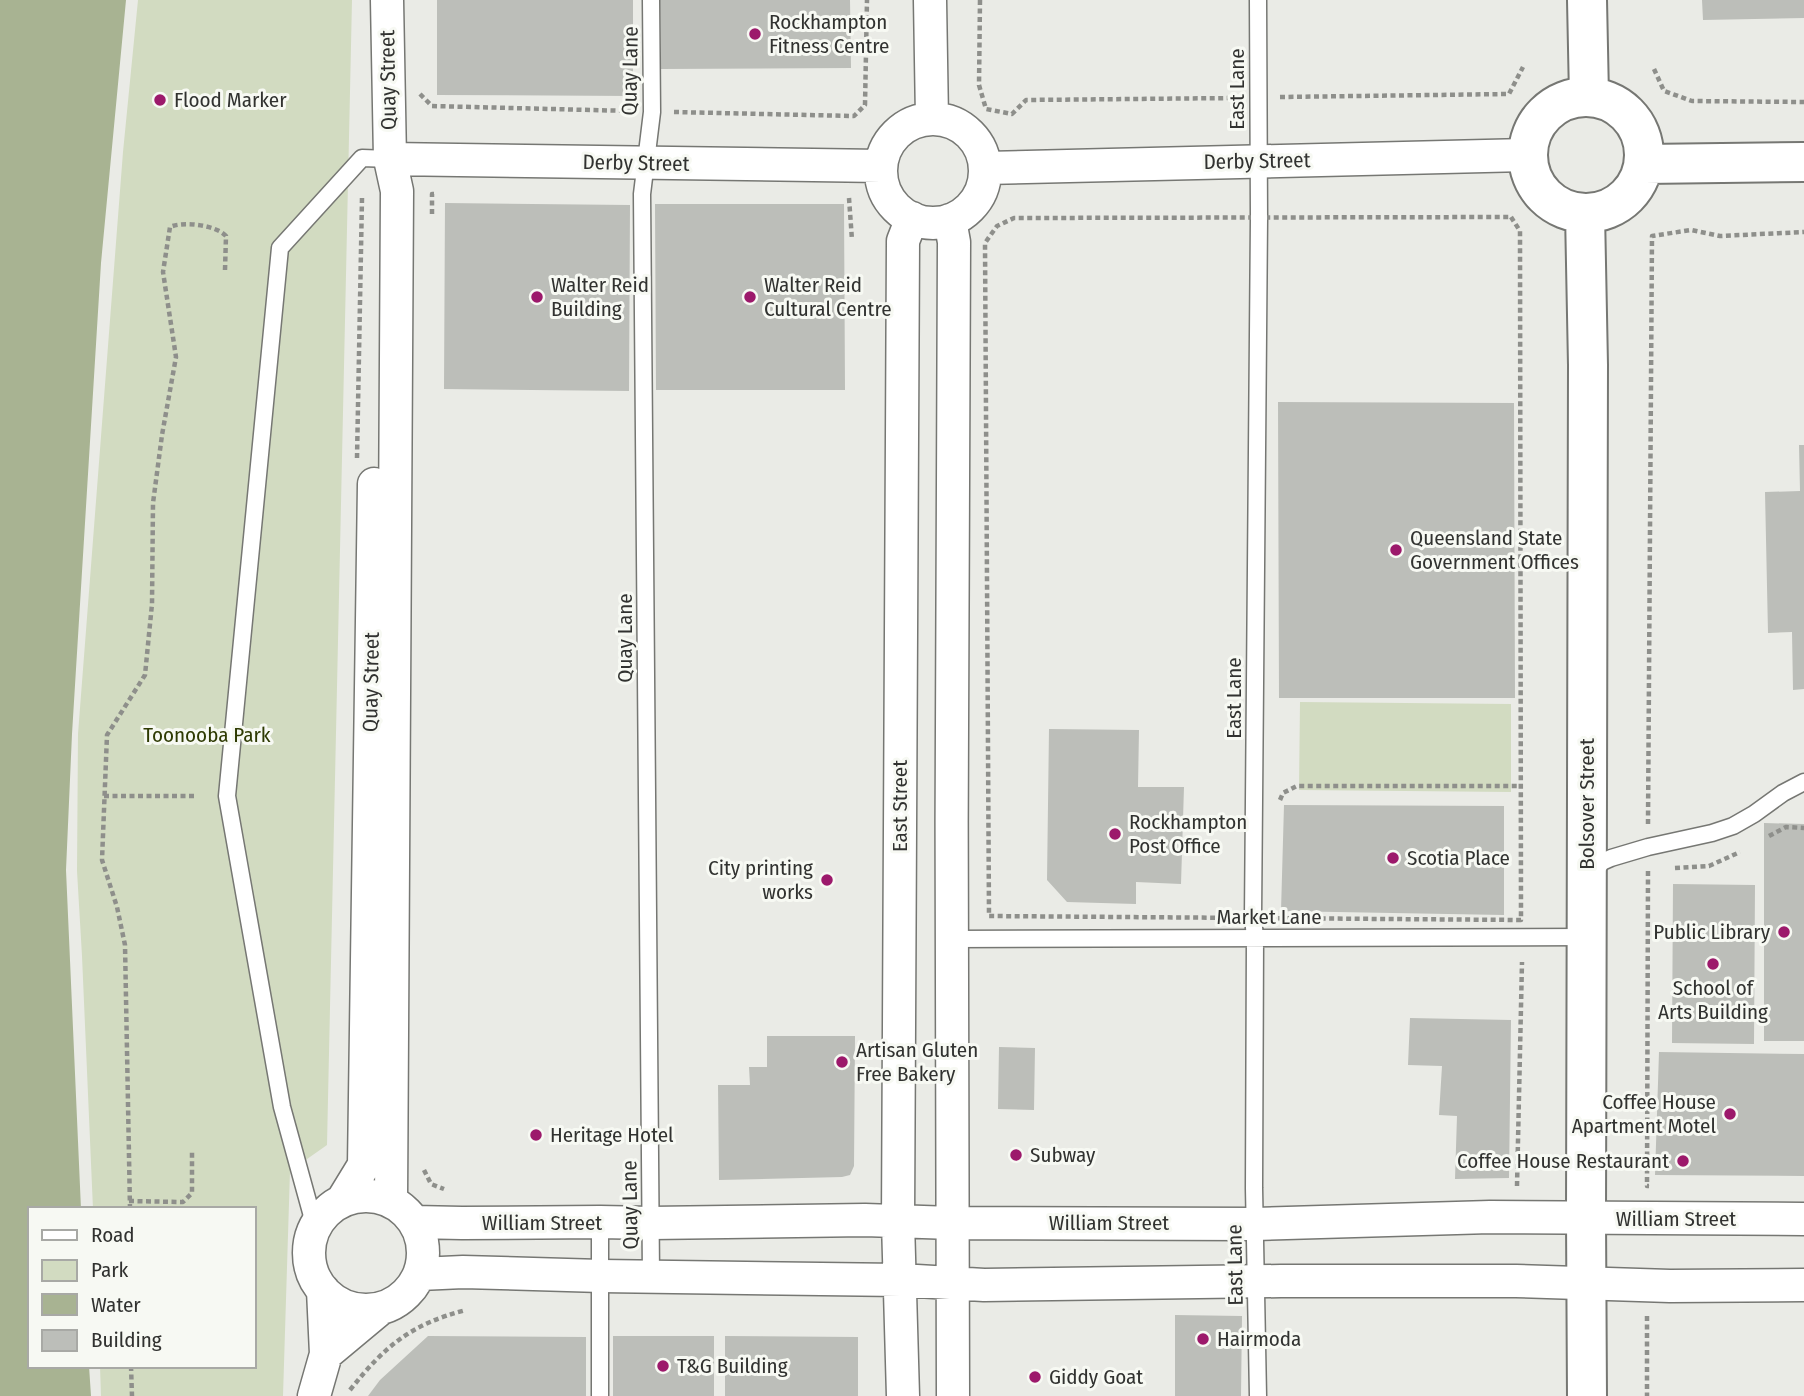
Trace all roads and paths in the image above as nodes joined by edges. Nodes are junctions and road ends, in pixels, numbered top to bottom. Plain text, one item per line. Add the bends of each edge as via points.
1 (387, 0) edge
2 (651, 0) edge
3 (867, 0) edge
4 (930, 0) edge
5 (980, 0) edge
6 (1258, 0) edge
7 (1587, 0) edge
8 (1523, 67) dead end
9 (1654, 69) dead end
10 (867, 86) dead end
11 (1509, 94) dead end
12 (1589, 96) junction
13 (1026, 100) dead end
14 (1804, 103) edge
15 (932, 119) junction
16 (1527, 155) junction
17 (390, 159) junction
18 (1258, 162) junction
19 (1804, 162) edge
20 (645, 163) junction
21 (1645, 164) junction
22 (881, 166) junction
23 (986, 168) junction
24 (839, 194) dead end
25 (1584, 213) junction
26 (1511, 217) dead end
27 (912, 218) junction
28 (1014, 218) dead end
29 (950, 220) junction
30 (1804, 232) edge
31 (852, 240) dead end
32 (985, 243) dead end
33 (225, 270) dead end
34 (1804, 782) edge
35 (1520, 786) junction
36 (104, 796) junction
37 (194, 796) dead end
38 (1276, 806) dead end
39 (1648, 847) junction
40 (1587, 892) junction
41 (1521, 920) dead end
42 (900, 937) junction
43 (1587, 937) junction
44 (1255, 938) junction
45 (952, 939) junction
46 (1522, 962) dead end
47 (192, 1151) dead end
48 (392, 1169) junction
49 (1647, 1186) dead end
50 (1517, 1187) dead end
51 (451, 1191) dead end
52 (130, 1201) junction
53 (342, 1201) junction
54 (391, 1201) junction
55 (130, 1207) edge
56 (1586, 1219) junction
57 (1804, 1219) edge
58 (414, 1222) junction
59 (600, 1222) junction
60 (898, 1222) junction
61 (651, 1223) junction
62 (951, 1223) junction
63 (1255, 1224) junction
64 (315, 1227) junction
65 (420, 1274) junction
66 (601, 1276) junction
67 (651, 1276) junction
68 (900, 1280) junction
69 (1256, 1282) junction
70 (952, 1283) junction
71 (1586, 1284) junction
72 (1804, 1285) edge
73 (323, 1290) junction
74 (380, 1309) junction
75 (466, 1310) dead end
76 (1647, 1316) dead end
77 (326, 1354) junction
78 (131, 1368) edge
79 (132, 1396) edge
80 (314, 1396) edge
81 (346, 1396) edge
82 (600, 1396) edge
83 (903, 1396) edge
84 (953, 1396) edge
85 (1258, 1396) edge
86 (1587, 1396) edge
87 (1647, 1396) edge

1 - 17 street, Quay Street
2 - 20 lane, Quay Lane via 652,112
3 - 10 path
4 - 15 street
5 - 13 path via 979,85 986,109 1012,114
6 - 18 lane, East Lane
7 - 12 main road
8 - 11 path
9 - 14 path via 1664,92 1692,101
12 - 16 main road via 1553,106 1530,136
12 - 21 main road via 1623,108 1634,121 1643,137
15 - 22 street via 917,121 892,138
15 - 23 street via 948,121 974,138
16 - 18 street, Derby Street
16 - 25 main road via 1539,190 1569,211
17 - 20 street, Derby Street
17 - 48 street, Quay Street via 397,191
17 - 53 street, Quay Street via 378,191 364,1165
17 - 64 lane via 362,158 279,247 227,796 282,1107
18 - 23 street, Derby Street
18 - 44 lane, East Lane
19 - 21 main road
20 - 22 street, Derby Street
20 - 61 lane, Quay Lane
21 - 25 main road via 1634,189 1622,202
22 - 27 street via 888,197
23 - 29 street via 973,205
24 - 31 path via 849,194
25 - 40 main road, Bolsover Street
26 - 35 path via 1520,231
27 - 29 street via 937,223
27 - 42 street, East Street via 903,241
28 - 32 path via 997,226
29 - 45 street via 954,242
30 - 39 path via 1720,236 1691,230 1652,236
33 - 36 path via 226,236 219,229 179,223 170,228 163,272 176,357 153,503 152,604 145,675 107,735
34 - 39 lane via 1733,826
35 - 38 path via 1297,786 1283,793
35 - 41 path
36 - 37 path
36 - 52 path via 102,860 125,946
39 - 40 lane via 1602,862 1593,872
39 - 49 path
40 - 43 main road, Bolsover Street
42 - 45 street
42 - 60 street, East Street
43 - 44 lane, Market Lane
43 - 56 main road, Bolsover Street
44 - 45 lane, Market Lane
44 - 63 lane, East Lane
45 - 62 street
46 - 50 path
47 - 52 path via 192,1193 183,1202
48 - 51 path via 425,1170 431,1184
48 - 54 street, Quay Street
52 - 55 path
53 - 54 street via 362,1196
53 - 64 street, Quay Street
54 - 58 street
56 - 57 street, William Street
56 - 63 street, William Street
56 - 71 main road, Bolsover Street
58 - 59 street, William Street
58 - 65 street via 424,1247
59 - 61 street, William Street
59 - 66 lane, Quay Lane
60 - 61 street, William Street
60 - 62 street, William Street
60 - 68 street, East Street
61 - 67 lane, Quay Lane
62 - 63 street, William Street
62 - 70 street
63 - 69 lane, East Lane
64 - 73 street via 309,1253 315,1279
65 - 66 street
65 - 74 street via 404,1296
66 - 67 street
66 - 82 lane, Quay Lane
67 - 68 street
68 - 70 street
68 - 83 street, East Street
69 - 70 street
69 - 71 street
69 - 85 lane, East Lane
70 - 84 street
71 - 72 street
71 - 86 main road, Bolsover Street
73 - 74 street via 349,1307
73 - 77 street
74 - 77 street
75 - 81 path via 409,1332 384,1351
76 - 87 path
77 - 80 street
78 - 79 path

